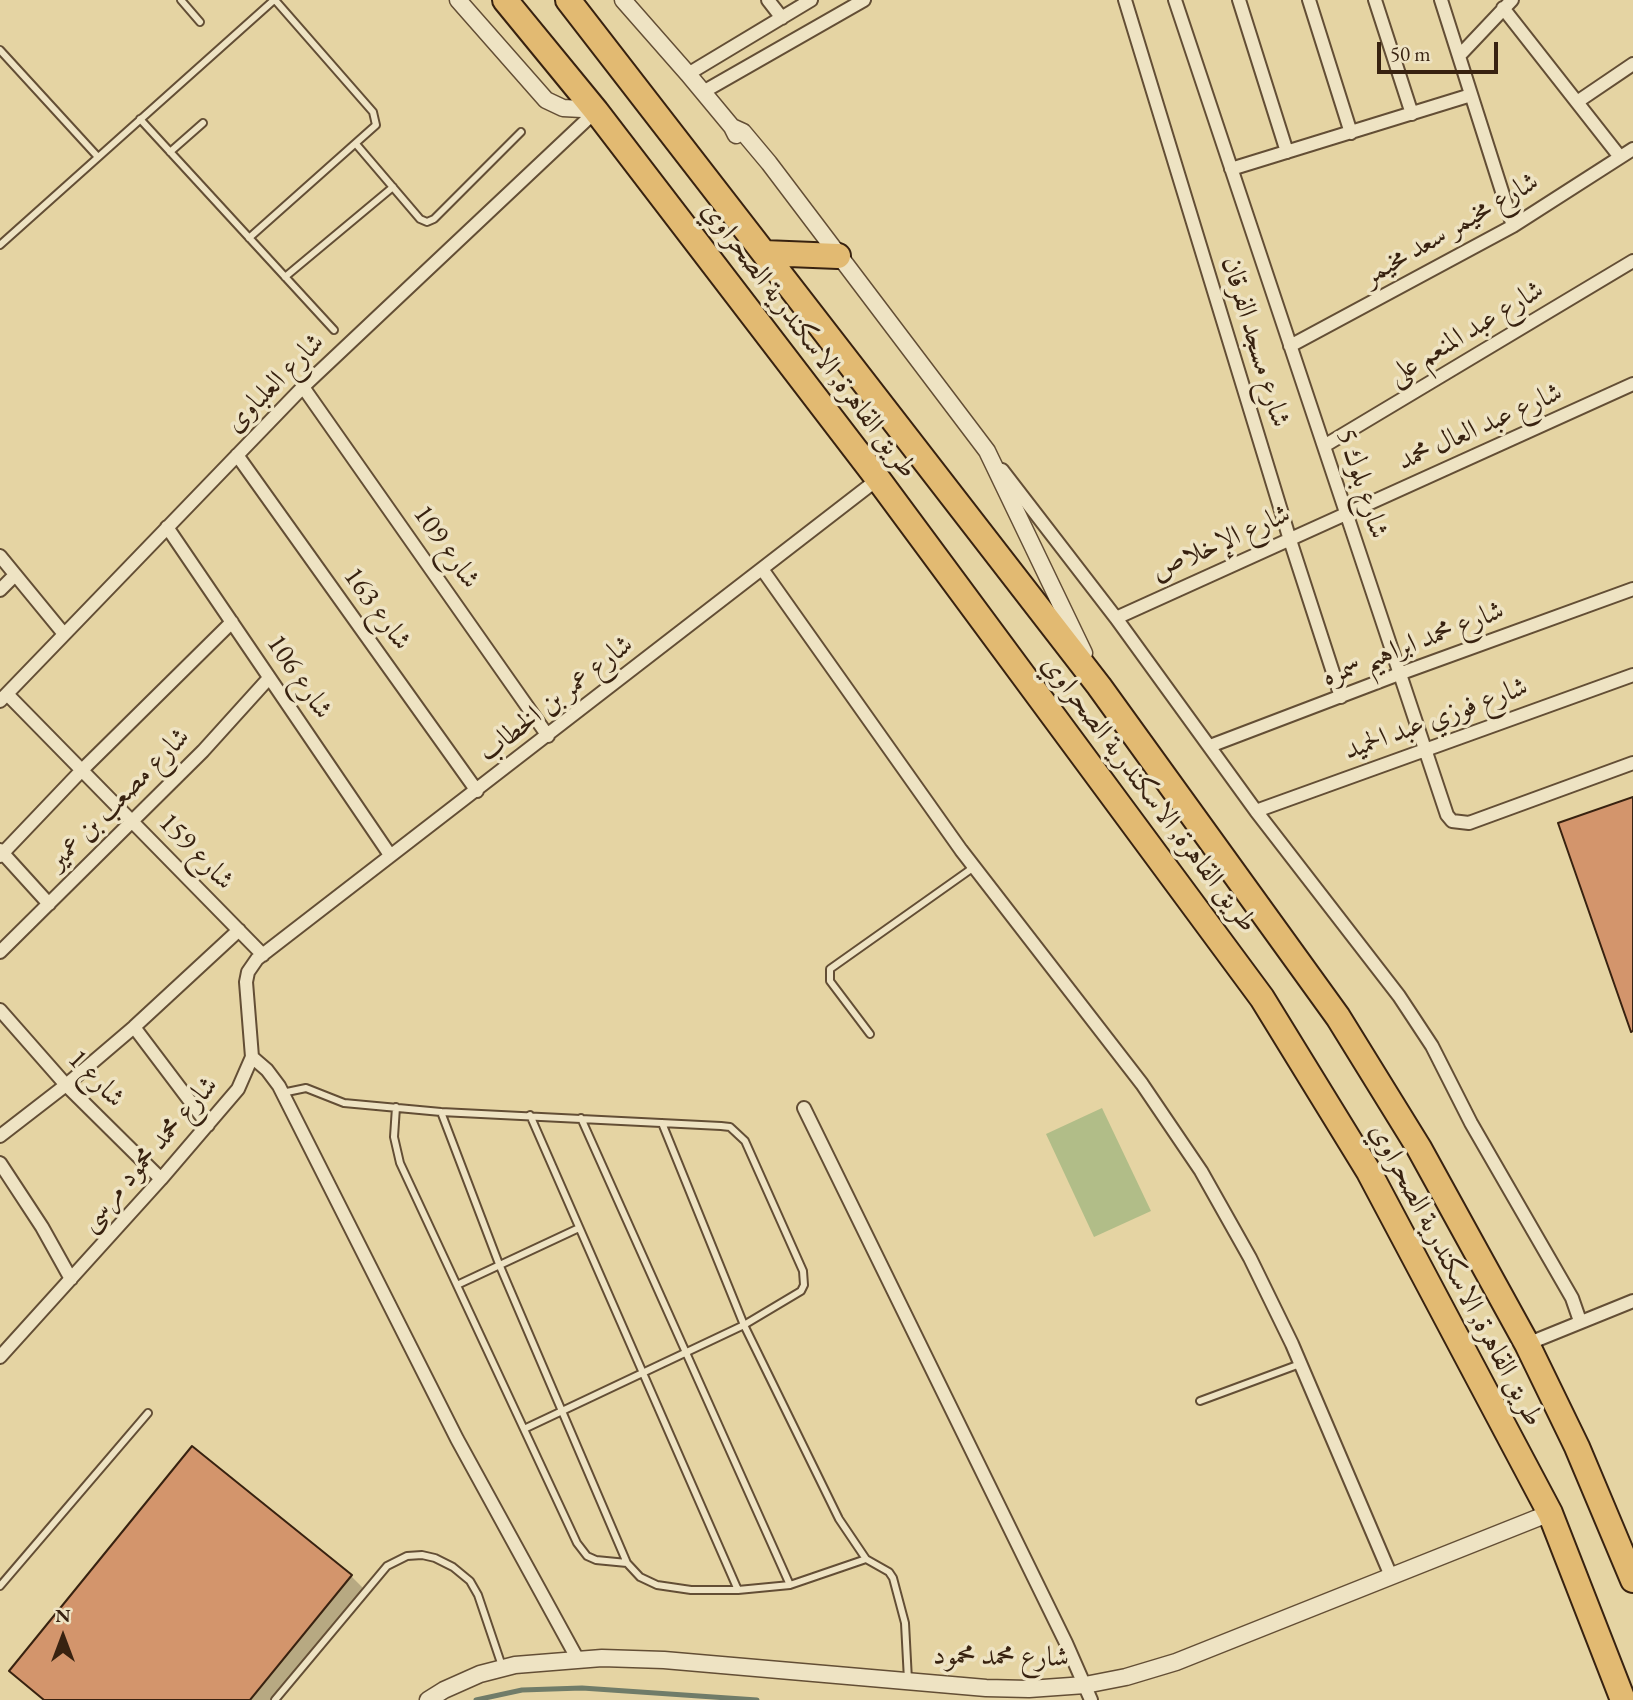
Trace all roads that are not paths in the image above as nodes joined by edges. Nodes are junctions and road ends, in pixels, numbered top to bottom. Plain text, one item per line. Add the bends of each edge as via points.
1 (181, 0) edge
2 (275, 0) edge
3 (458, 0) edge
4 (505, 0) edge
5 (568, 0) edge
6 (623, 0) edge
7 (768, 0) edge
8 (811, 0) edge
9 (864, 0) edge
10 (1125, 0) edge
11 (1175, 0) edge
12 (1239, 0) edge
13 (1309, 0) edge
14 (1376, 0) edge
15 (1441, 0) edge
16 (1508, 4) edge
17 (782, 18) junction
18 (200, 22) dead end
19 (0, 50) edge
20 (1459, 56) junction
21 (1633, 64) edge
22 (688, 74) junction
23 (703, 92) junction
24 (1471, 95) junction
25 (1577, 102) junction
26 (594, 109) junction
27 (1412, 114) junction
28 (140, 119) junction
29 (203, 123) dead end
30 (521, 132) dead end
31 (1351, 133) junction
32 (356, 144) junction
33 (1633, 149) edge
34 (170, 152) junction
35 (1287, 152) junction
36 (98, 157) junction
37 (1620, 157) junction
38 (1231, 169) junction
39 (393, 187) junction
40 (1513, 226) junction
41 (249, 238) junction
42 (0, 245) edge
43 (764, 254) junction
44 (838, 256) junction
45 (1633, 261) edge
46 (285, 277) junction
47 (334, 330) dead end
48 (1290, 346) junction
49 (1633, 384) edge
50 (303, 387) junction
51 (1324, 446) junction
52 (987, 452) junction
53 (237, 455) junction
54 (878, 479) junction
55 (1346, 514) junction
56 (167, 527) junction
57 (1290, 540) junction
58 (0, 556) edge
59 (762, 569) junction
60 (15, 575) junction
61 (1633, 589) edge
62 (0, 590) edge
63 (1116, 618) junction
64 (232, 622) junction
65 (64, 634) junction
66 (1399, 674) junction
67 (1633, 675) edge
68 (269, 678) junction
69 (1099, 686) junction
70 (4, 697) edge
71 (1341, 697) junction
72 (548, 736) junction
73 (1210, 746) junction
74 (1425, 749) junction
75 (1633, 763) edge
76 (82, 770) junction
77 (477, 791) junction
78 (1256, 811) junction
79 (132, 822) junction
80 (1, 853) edge
81 (390, 855) junction
82 (974, 867) junction
83 (49, 904) junction
84 (239, 930) junction
85 (0, 951) edge
86 (263, 955) junction
87 (0, 1010) edge
88 (134, 1027) junction
89 (870, 1034) dead end
90 (252, 1057) junction
91 (66, 1085) junction
92 (282, 1093) junction
93 (396, 1107) junction
94 (804, 1108) dead end
95 (441, 1112) junction
96 (530, 1115) junction
97 (581, 1118) junction
98 (662, 1122) junction
99 (208, 1125) junction
100 (0, 1136) edge
101 (0, 1163) edge
102 (161, 1179) junction
103 (579, 1228) junction
104 (499, 1264) junction
105 (71, 1279) junction
106 (457, 1285) junction
107 (1633, 1301) edge
108 (1580, 1321) junction
109 (744, 1325) junction
110 (1527, 1344) junction
111 (685, 1354) junction
112 (0, 1357) edge
113 (1300, 1364) junction
114 (641, 1373) junction
115 (1199, 1401) dead end
116 (562, 1411) junction
117 (148, 1413) dead end
118 (524, 1429) junction
119 (1550, 1513) junction
120 (866, 1559) junction
121 (627, 1563) junction
122 (1391, 1576) junction
123 (1633, 1580) edge
124 (790, 1585) junction
125 (0, 1586) edge
126 (738, 1590) junction
127 (577, 1658) junction
128 (503, 1668) junction
129 (908, 1682) junction
130 (1088, 1692) edge
131 (275, 1700) edge
132 (428, 1700) edge
133 (1623, 1700) edge

1 - 18 lane
2 - 28 lane
2 - 32 lane via 375,116 373,128
3 - 26 street via 546,100 563,108
4 - 26 highway, طريق القاهرة, الاسكندرية الصحراوي
5 - 43 highway, طريق القاهرة, الاسكندرية الصحراوي
6 - 22 street
7 - 17 street
8 - 17 street
9 - 23 street
10 - 57 street, شارع مسجد الفرقان
11 - 38 street, شارع بلوك 5
12 - 35 street
13 - 31 street
14 - 27 street
15 - 20 street
16 - 20 street
16 - 25 street
17 - 22 street
19 - 36 lane
20 - 24 street
21 - 25 street
22 - 23 street
23 - 44 street via 822,247
24 - 27 street
24 - 40 street
25 - 37 street
26 - 50 street, شارع العلباوى
26 - 54 highway, طريق القاهرة, الاسكندرية الصحراوي
27 - 31 street
28 - 34 lane
28 - 36 lane
29 - 34 lane
30 - 39 lane via 430,221 420,219
31 - 35 street
32 - 39 lane
32 - 41 lane
33 - 37 street, شارع مخيمر سعد مخيمر
34 - 41 lane
35 - 38 street
36 - 42 lane
37 - 40 street, شارع مخيمر سعد مخيمر
38 - 48 street, شارع بلوك 5
39 - 46 lane
40 - 48 street, شارع مخيمر سعد مخيمر
41 - 46 lane
43 - 44 highway
43 - 69 highway, طريق القاهرة, الاسكندرية الصحراوي
44 - 52 street
45 - 51 street, شارع عبد المنعم على
46 - 47 lane
48 - 51 street, شارع بلوك 5
49 - 55 street, شارع عبد العال محمد
50 - 53 street, شارع العلباوى
50 - 72 street, شارع 109
51 - 55 street, شارع بلوك 5
52 - 63 street
52 - 69 street
53 - 56 street, شارع العلباوى
53 - 77 street, شارع 163
54 - 59 street, شارع عمر بن الخطاب
54 - 119 highway, طريق القاهرة, الاسكندرية الصحراوي via 1262,998 1369,1172
55 - 57 street, شارع الإخلاص
55 - 66 street, شارع بلوك 5
56 - 64 street, شارع 106
56 - 65 street, شارع العلباوى
57 - 63 street, شارع الإخلاص
57 - 71 street, شارع مسجد الفرقان
58 - 60 street
59 - 72 street, شارع عمر بن الخطاب
59 - 82 street
60 - 62 street
60 - 65 street
61 - 66 street, شارع محمد ابراهيم سمره
63 - 73 street
64 - 68 street, شارع 106
64 - 76 street
65 - 70 street, شارع العلباوى
66 - 71 street, شارع محمد ابراهيم سمره
66 - 74 street, شارع بلوك 5
67 - 74 street, شارع فوزي عبد الحميد
68 - 79 street, شارع مصعب بن عمير
68 - 81 street, شارع 106
69 - 110 highway, طريق القاهرة, الاسكندرية الصحراوي via 1352,1038 1419,1147
70 - 76 street, شارع 159
71 - 73 street, شارع محمد ابراهيم سمره
72 - 77 street, شارع عمر بن الخطاب
73 - 78 street
74 - 75 street, شارع بلوك 5 via 1452,821 1469,822
74 - 78 street, شارع فوزي عبد الحميد
76 - 79 street, شارع 159
76 - 80 street
77 - 81 street, شارع عمر بن الخطاب
78 - 108 street via 1399,996 1432,1046 1572,1298
79 - 83 street, شارع مصعب بن عمير
79 - 84 street, شارع 159
80 - 83 street
81 - 86 street, شارع عمر بن الخطاب
82 - 89 lane via 830,969 830,981
82 - 113 street via 1142,1084 1194,1160 1250,1258
83 - 85 street, شارع مصعب بن عمير
84 - 86 street, شارع 159
84 - 88 street
86 - 90 street, شارع محمد محمود مرسى via 248,972 246,982
87 - 91 street, شارع 1
88 - 91 street
88 - 99 street
90 - 92 street via 268,1070
90 - 99 street, شارع محمد محمود مرسى via 238,1089
91 - 100 street
91 - 102 street, شارع 1
92 - 93 lane via 306,1088 344,1102
92 - 127 street via 457,1439
93 - 95 lane
93 - 106 lane via 394,1137 400,1163
94 - 130 street
95 - 96 lane
95 - 104 lane
96 - 97 lane
96 - 103 lane
97 - 98 lane
97 - 111 lane
98 - 109 lane
98 - 109 lane via 730,1127 740,1134 803,1271 801,1291
99 - 102 street, شارع محمد محمود مرسى
101 - 105 street
102 - 105 street, شارع محمد محمود مرسى
103 - 104 lane
103 - 114 lane
104 - 106 lane
104 - 116 lane
105 - 112 street, شارع محمد محمود مرسى
106 - 118 lane
107 - 108 street
108 - 110 street
109 - 111 lane
109 - 120 lane via 839,1519
110 - 123 highway, طريق القاهرة, الاسكندرية الصحراوي
111 - 114 lane
111 - 124 lane
113 - 115 lane
113 - 122 street
114 - 116 lane
114 - 126 lane
116 - 118 lane
116 - 121 lane
117 - 125 lane
118 - 121 lane via 577,1543 596,1560
119 - 122 street, شارع محمد محمود
119 - 133 highway, طريق القاهرة, الاسكندرية الصحراوي
120 - 124 lane
120 - 129 lane via 889,1572 896,1586 905,1623
121 - 126 lane via 640,1577 657,1585
122 - 130 street, شارع محمد محمود
124 - 126 lane
127 - 128 street, شارع محمد محمود
127 - 129 street, شارع محمد محمود via 664,1660
128 - 131 lane via 470,1581 435,1559 407,1556 387,1566
128 - 132 street, شارع محمد محمود via 480,1674
129 - 130 street, شارع محمد محمود

